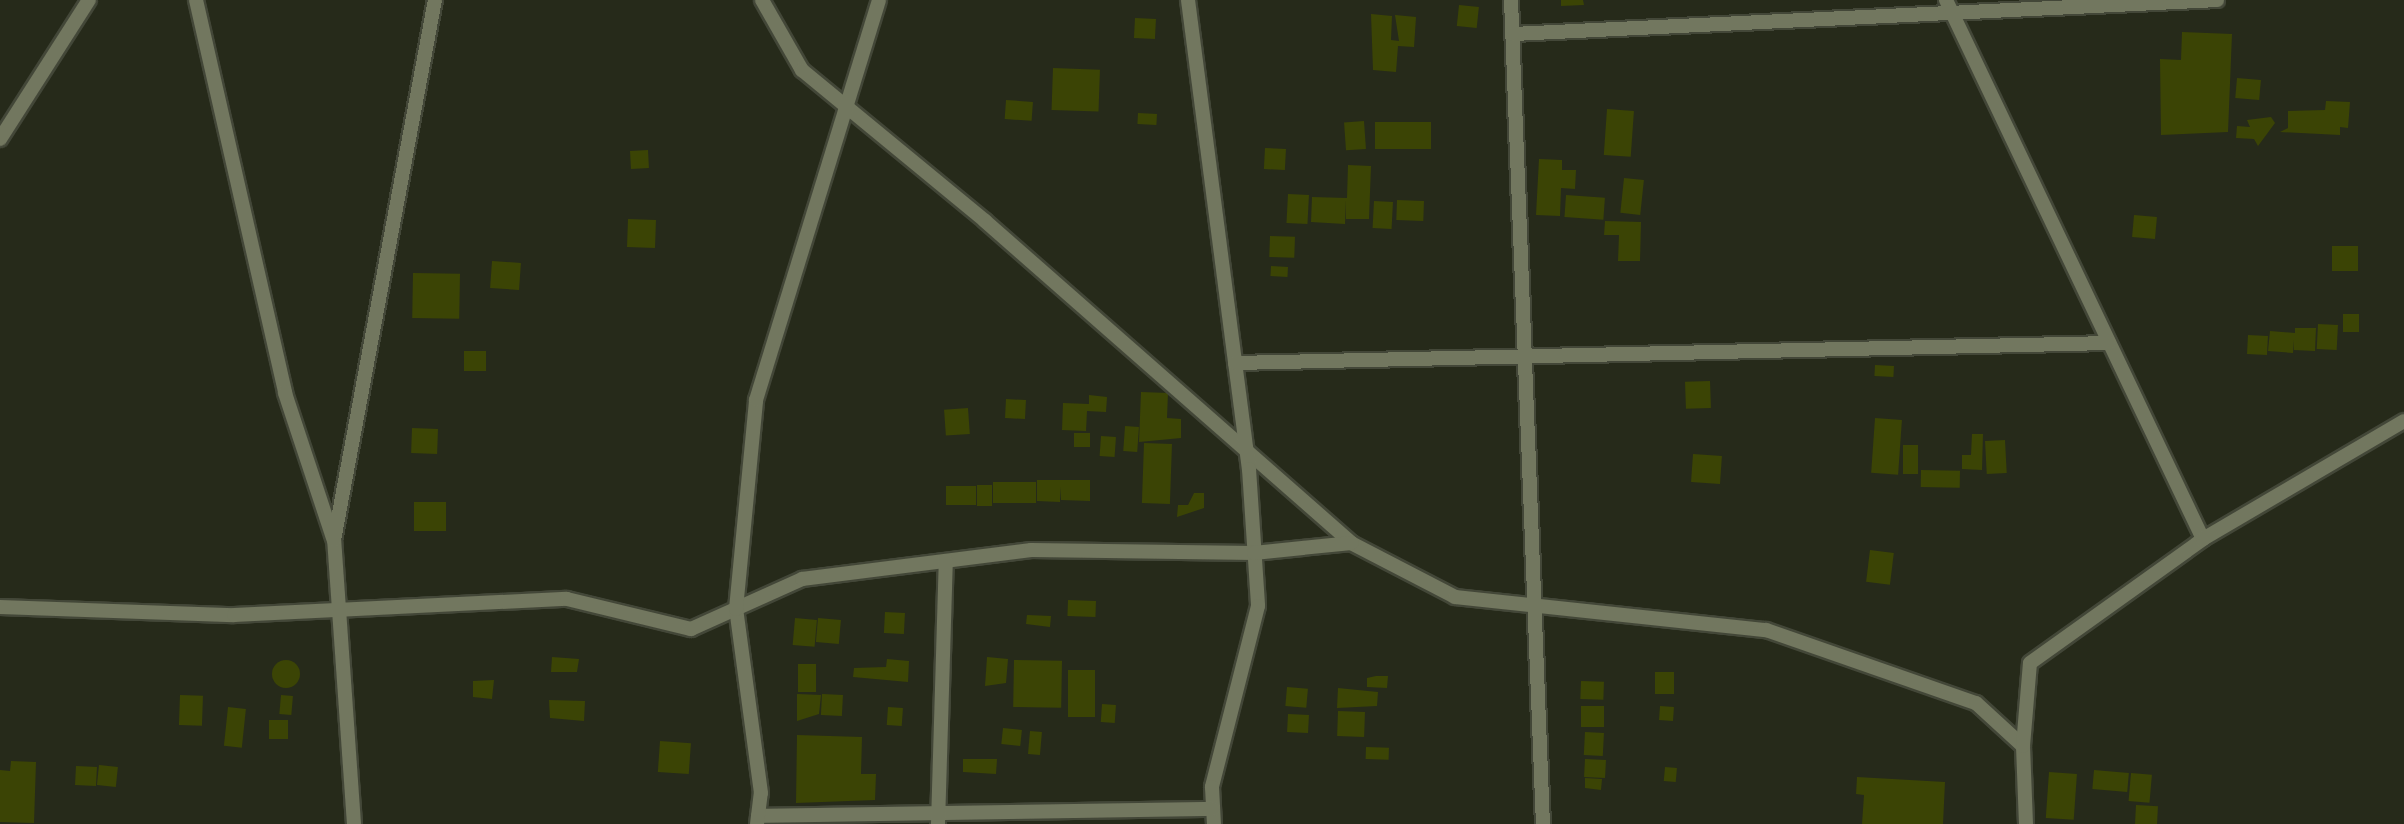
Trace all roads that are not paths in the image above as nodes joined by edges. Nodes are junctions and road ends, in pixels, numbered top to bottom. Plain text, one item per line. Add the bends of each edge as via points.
1 (89, 0) edge
2 (196, 0) edge
3 (435, 0) edge
4 (762, 0) edge
5 (880, 0) edge
6 (1188, 0) edge
7 (1511, 0) edge
8 (2217, 0) edge
9 (1949, 6) edge
10 (1513, 34) junction
11 (847, 107) junction
12 (0, 139) edge
13 (2109, 343) junction
14 (1525, 356) junction
15 (1236, 363) junction
16 (2404, 421) edge
17 (1246, 447) junction
18 (2203, 539) junction
19 (334, 540) junction
20 (1352, 543) junction
21 (1254, 553) junction
22 (946, 561) junction
23 (1535, 605) junction
24 (0, 607) edge
25 (736, 609) junction
26 (339, 610) junction
27 (2024, 746) junction
28 (1213, 808) junction
29 (939, 818) edge
30 (757, 820) edge
31 (354, 824) edge
32 (1214, 824) edge
33 (1543, 824) edge
34 (2026, 824) edge

1 - 12 street
2 - 19 street via 285,393
3 - 19 street
4 - 11 street via 803,70
5 - 11 street
6 - 15 street
7 - 10 street
8 - 9 street
9 - 10 street
9 - 13 street
10 - 14 street
11 - 17 street
11 - 25 street via 756,400
13 - 14 street
13 - 18 street
14 - 15 street
14 - 23 street
15 - 17 street
16 - 18 street
17 - 20 street
17 - 21 street
18 - 27 street via 2031,663
19 - 26 street
20 - 21 street
20 - 23 street via 1455,597
21 - 22 street via 1031,550
21 - 28 street via 1258,606 1212,788
22 - 25 street via 802,579
22 - 29 street
23 - 27 street via 1766,630 1976,703
23 - 33 street
24 - 26 street via 234,615
25 - 26 street via 691,629 567,599
25 - 30 street via 761,793
26 - 31 street
27 - 34 street
28 - 29 street
28 - 32 street
29 - 30 street

